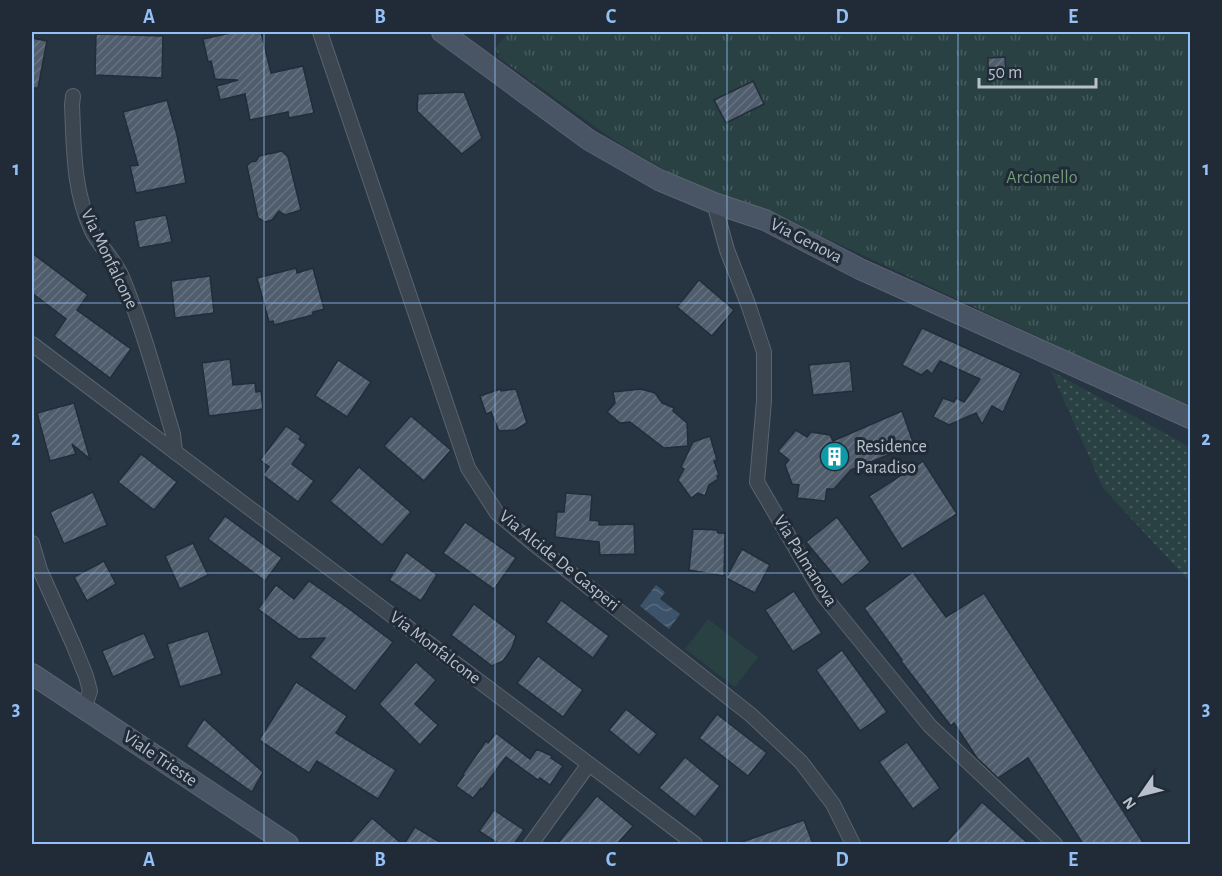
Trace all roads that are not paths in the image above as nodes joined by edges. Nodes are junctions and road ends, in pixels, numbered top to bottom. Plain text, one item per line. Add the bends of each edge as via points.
1 (320, 32) edge
2 (442, 32) edge
3 (73, 96) dead end
4 (714, 203) junction
5 (32, 344) edge
6 (1191, 418) edge
7 (175, 452) junction
8 (32, 543) edge
9 (32, 674) edge
10 (84, 709) junction
11 (589, 764) junction
12 (288, 844) edge
13 (531, 844) edge
14 (695, 844) edge
15 (853, 844) edge
16 (1055, 844) edge

1 - 15 street, Via Alcide De Gasperi via 468,468 498,513 752,715 801,762 833,804
2 - 4 main road, Via Genova via 589,140 659,180
3 - 7 street, Via Monfalcone via 75,174 83,206 93,232 121,273 139,320
4 - 6 main road, Via Genova via 765,220 860,269
4 - 16 street, Via Palmanova via 764,352 757,482 823,595 930,726
5 - 7 street, Via Monfalcone
7 - 11 street, Via Monfalcone
8 - 10 street via 86,676 90,691
9 - 10 main road, Viale Trieste
10 - 12 main road, Viale Trieste
11 - 13 street
11 - 14 street, Via Monfalcone

